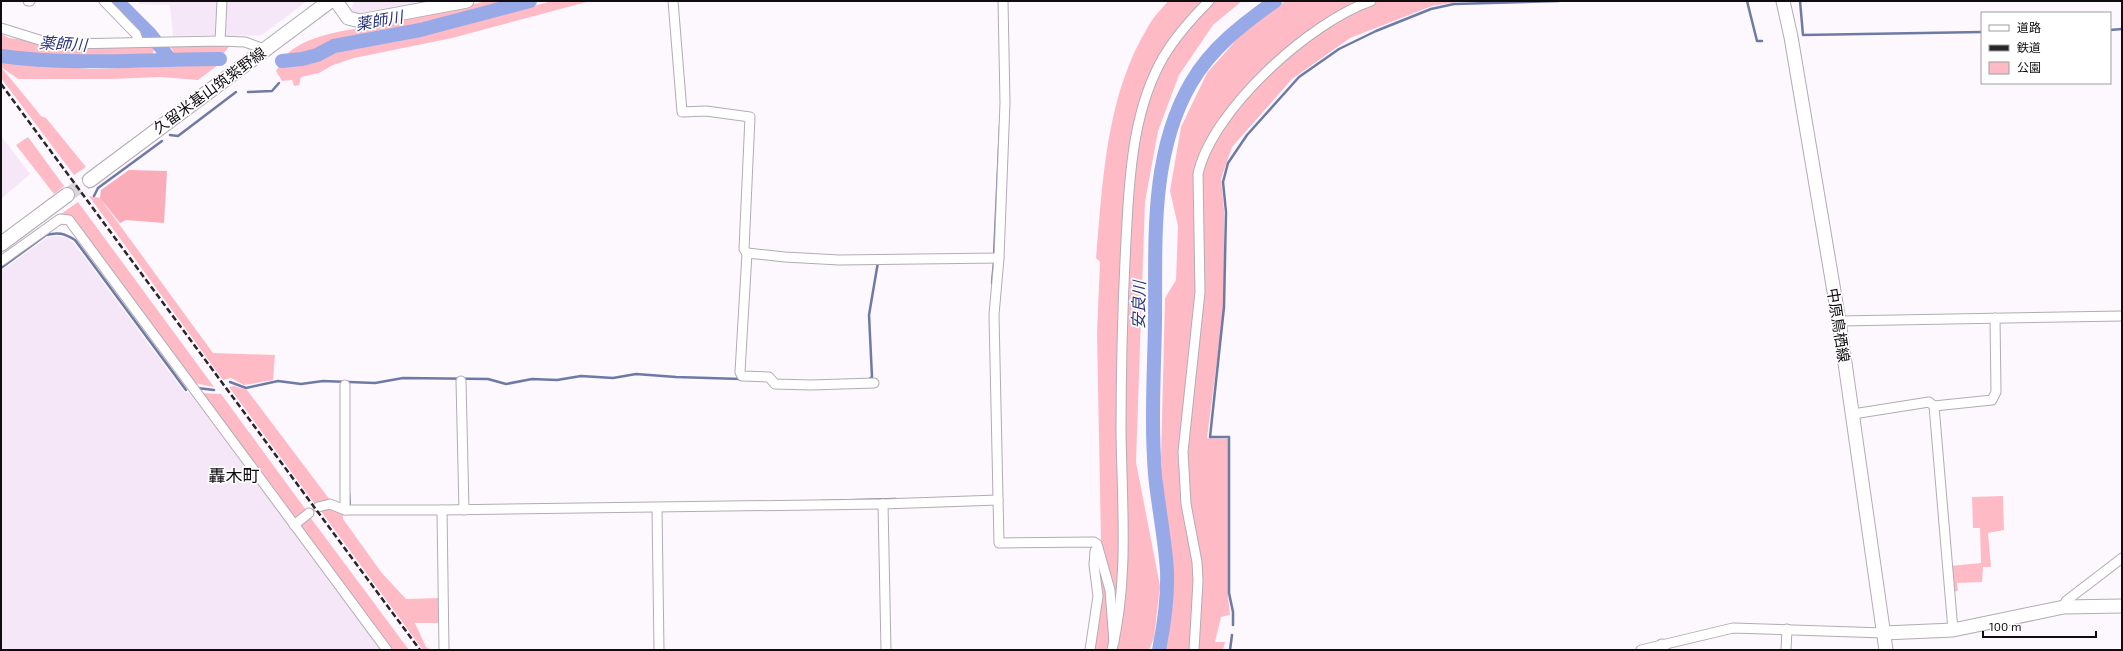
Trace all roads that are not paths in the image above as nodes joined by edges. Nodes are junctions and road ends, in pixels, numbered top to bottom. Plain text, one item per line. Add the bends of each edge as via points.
1 (104, 1) edge
2 (222, 1) edge
3 (330, 1) edge
4 (336, 1) edge
5 (467, 1) edge
6 (673, 1) edge
7 (1003, 1) edge
8 (1209, 1) edge
9 (1371, 1) edge
10 (1783, 1) edge
11 (1, 28) edge
12 (220, 41) junction
13 (143, 42) junction
14 (264, 50) junction
15 (90, 180) tunnel mouth
16 (67, 195) tunnel mouth
17 (1, 244) edge
18 (747, 253) junction
19 (995, 258) junction
20 (1, 261) edge
21 (2122, 316) edge
22 (1995, 318) junction
23 (1839, 321) junction
24 (461, 381) dead end
25 (874, 383) dead end
26 (345, 385) dead end
27 (1934, 406) junction
28 (1853, 414) junction
29 (998, 500) junction
30 (884, 504) junction
31 (318, 507) dead end
32 (657, 508) junction
33 (345, 510) junction
34 (442, 510) junction
35 (464, 510) junction
36 (309, 513) dead end
37 (294, 525) junction
38 (1094, 542) junction
39 (2122, 558) edge
40 (2122, 606) edge
41 (2064, 607) junction
42 (1787, 629) junction
43 (1953, 630) junction
44 (1884, 633) junction
45 (1113, 646) edge
46 (886, 648) edge
47 (1662, 648) edge
48 (388, 650) edge
49 (444, 650) edge
50 (659, 650) edge
51 (1090, 650) edge
52 (1194, 650) edge
53 (1641, 650) edge
54 (1786, 650) edge
55 (1886, 650) edge

1 - 13 street
2 - 12 street
3 - 14 main road, 久留米基山筑紫野線
4 - 5 main road via 348,18 360,21
6 - 18 street via 682,112 706,111 750,117 744,249
7 - 19 street via 1006,103
8 - 45 street via 1164,56 1146,100 1133,154 1122,343 1122,571 1120,611
9 - 52 street via 1326,25 1268,70 1236,104 1218,129 1201,161 1198,174 1200,292 1183,452 1186,504 1197,562
10 - 23 main road, 中原鳥栖線
11 - 13 street via 46,42
12 - 13 street
12 - 14 street via 245,42
14 - 15 main road, 久留米基山筑紫野線
16 - 17 main road
18 - 19 street via 840,260
18 - 25 street via 740,372 742,376 811,385
19 - 29 street
20 - 37 street via 60,219 69,220
21 - 22 street
22 - 23 street
22 - 27 street via 1996,392 1992,400
23 - 28 main road, 中原鳥栖線
24 - 35 street
26 - 33 street
27 - 28 street via 1929,402
27 - 43 street
28 - 44 main road, 中原鳥栖線
29 - 30 street
29 - 38 street via 999,543
30 - 32 street
30 - 46 street
31 - 33 street via 330,504
32 - 35 street
32 - 50 street
33 - 34 street
34 - 35 street
34 - 49 street
36 - 37 street
37 - 48 street
38 - 45 street via 1097,544 1110,590
38 - 51 street via 1098,596
39 - 41 street via 2066,601
40 - 41 main road
41 - 43 main road
42 - 44 street
42 - 47 street via 1733,628
42 - 54 street
43 - 44 main road
44 - 55 main road, 中原鳥栖線
47 - 53 street

